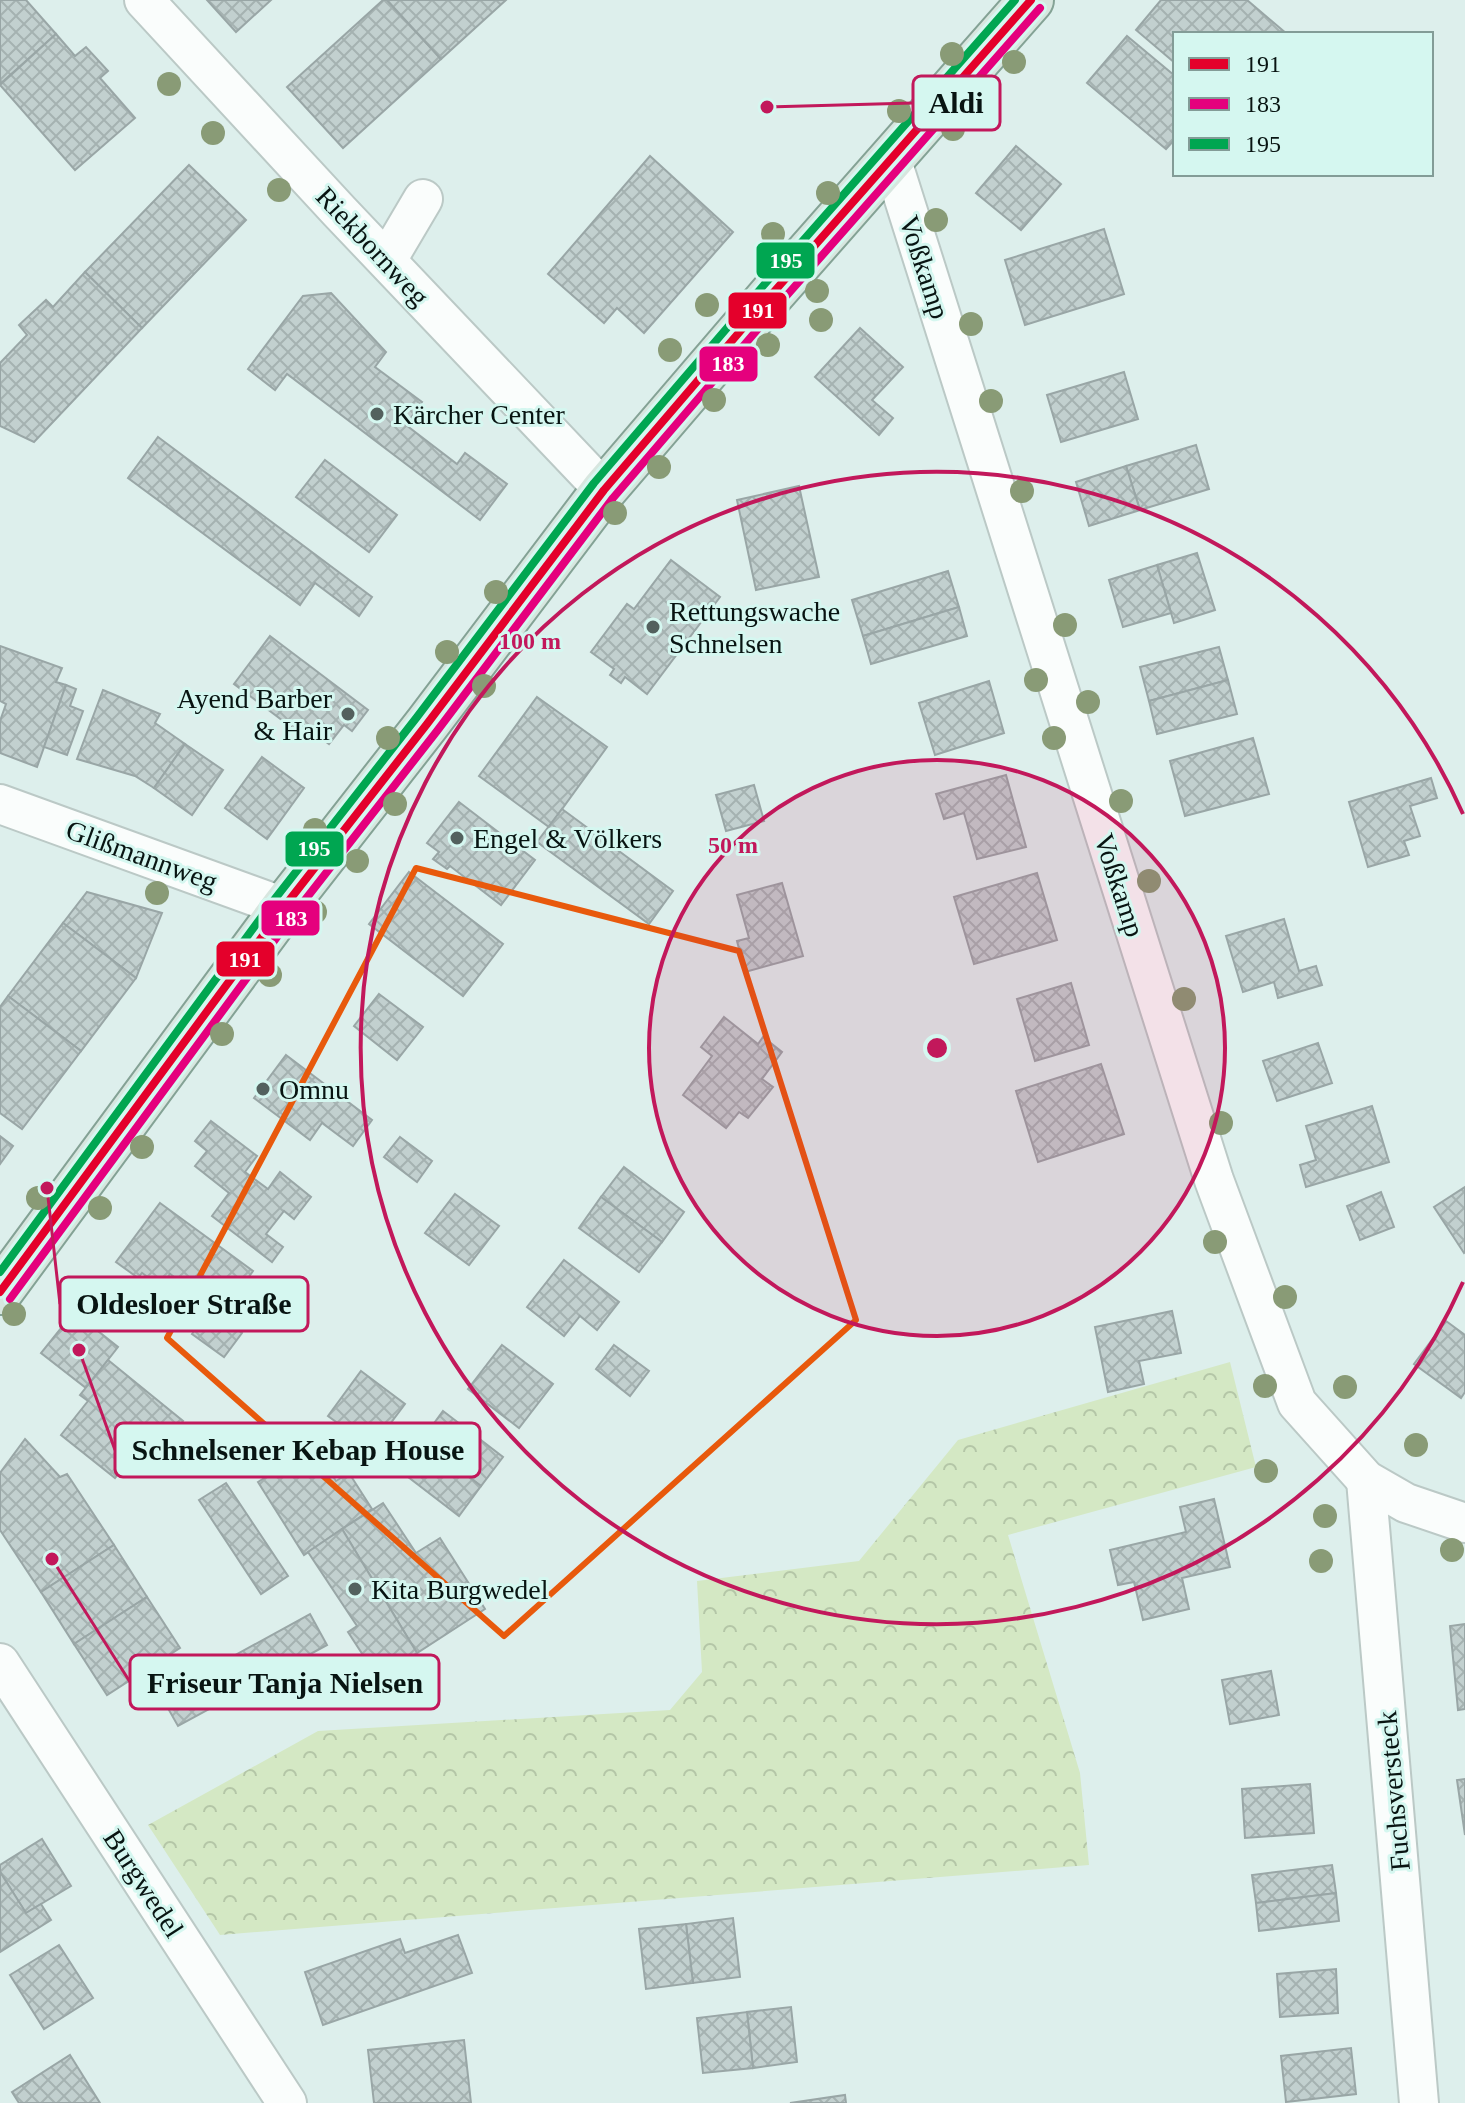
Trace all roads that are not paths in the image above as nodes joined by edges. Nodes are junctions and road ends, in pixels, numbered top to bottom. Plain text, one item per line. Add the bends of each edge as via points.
1 (144, 0) edge
2 (1031, 0) edge
3 (892, 161) junction
4 (423, 199) dead end
5 (387, 260) junction
6 (604, 490) junction
7 (0, 804) edge
8 (284, 907) junction
9 (0, 1292) edge
10 (1366, 1480) junction
11 (1465, 1523) edge
12 (0, 1663) edge
13 (287, 2103) edge
14 (1419, 2103) edge

1 - 5 street, Riekbornweg
2 - 3 main road
3 - 6 main road
3 - 10 street, Voßkamp via 1214,1180 1297,1403
4 - 5 street
5 - 6 street, Riekbornweg
6 - 8 main road
7 - 8 street, Glißmannweg
8 - 9 main road
10 - 11 street, Voßkamp via 1406,1503
10 - 14 street, Fuchsversteck
12 - 13 street, Burgwedel

